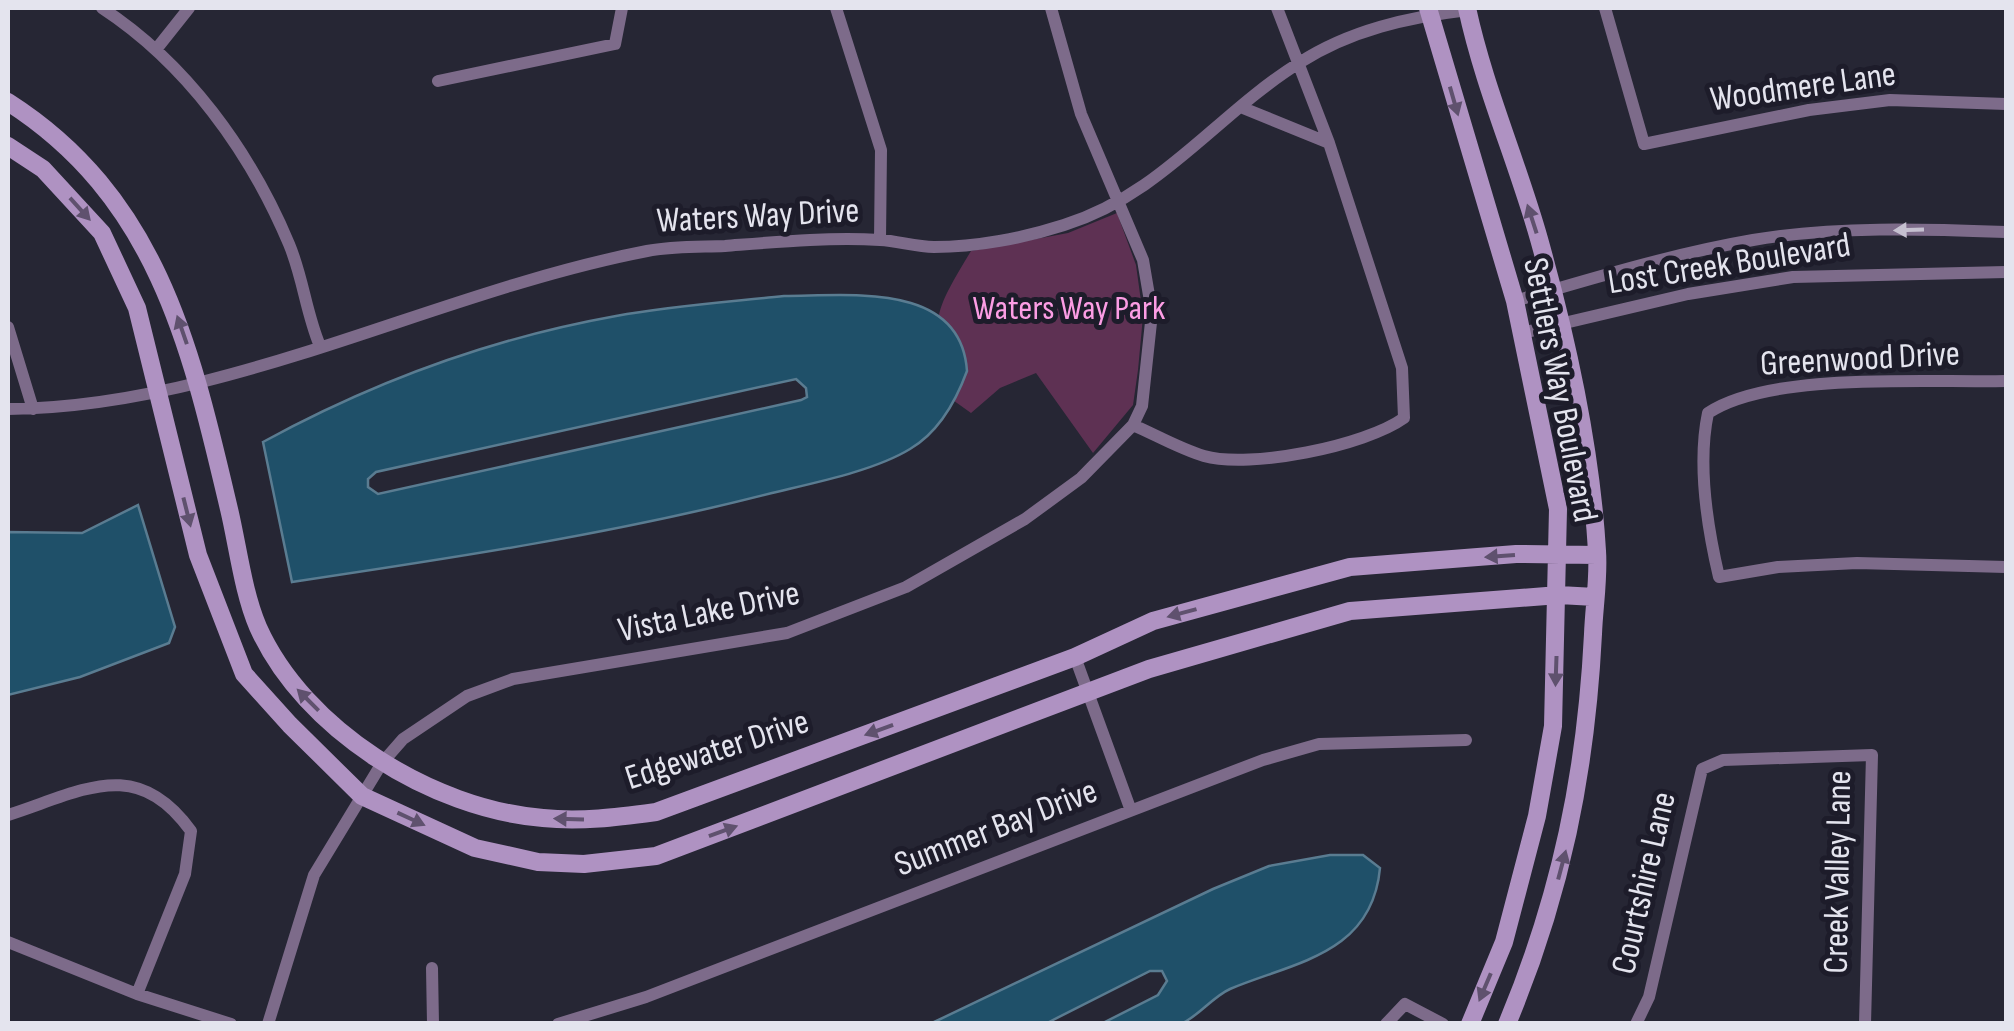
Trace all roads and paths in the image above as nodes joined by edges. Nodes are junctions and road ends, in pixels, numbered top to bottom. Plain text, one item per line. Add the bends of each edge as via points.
1 (102, 8) edge
2 (189, 8) edge
3 (622, 8) edge
4 (836, 8) edge
5 (1051, 8) edge
6 (1277, 8) edge
7 (1604, 8) edge
8 (1468, 9) edge
9 (1429, 11) edge
10 (158, 48) junction
11 (1300, 62) junction
12 (438, 81) dead end
13 (8, 102) edge
14 (2006, 104) edge
15 (1243, 108) junction
16 (1329, 143) junction
17 (8, 146) edge
18 (1120, 203) junction
19 (2006, 232) edge
20 (880, 240) junction
21 (2006, 272) edge
22 (1550, 291) junction
23 (1515, 301) junction
24 (1558, 324) junction
25 (8, 327) edge
26 (1522, 333) junction
27 (320, 346) junction
28 (196, 380) junction
29 (2006, 381) edge
30 (156, 390) junction
31 (8, 409) edge
32 (33, 409) junction
33 (1133, 425) junction
34 (1558, 554) junction
35 (1598, 555) junction
36 (2006, 567) edge
37 (1559, 595) junction
38 (1595, 598) junction
39 (1075, 657) junction
40 (1089, 695) junction
41 (1466, 740) dead end
42 (1776, 759) joint
43 (382, 763) junction
44 (362, 796) junction
45 (1130, 808) junction
46 (8, 814) edge
47 (8, 942) edge
48 (432, 968) dead end
49 (137, 994) junction
50 (231, 1024) edge
51 (268, 1024) edge
52 (433, 1024) edge
53 (558, 1024) edge
54 (1386, 1024) edge
55 (1442, 1024) edge
56 (1470, 1024) edge
57 (1507, 1024) edge
58 (1636, 1024) edge
59 (1865, 1024) edge

1 - 10 street
2 - 10 street
3 - 12 street via 616,44
4 - 20 street via 881,150
5 - 18 street via 1080,114
6 - 11 street
7 - 14 street, Woodmere Lane via 1644,144 1890,100
8 - 9 street, Waters Way Drive
22 -> 8 street, Settlers Way Boulevard
9 - 11 street, Waters Way Drive
9 -> 23 street, Settlers Way Boulevard
10 - 27 street via 207,103 258,183 290,247
11 - 15 street, Waters Way Drive
11 - 16 street
28 -> 13 street, Edgewater Drive via 184,328 145,243 44,125
15 - 16 street
15 - 18 street, Waters Way Drive
16 - 33 street via 1402,368 1404,418 1361,440 1269,460 1205,456
17 -> 30 street via 44,169 102,233 137,308
18 - 20 street, Waters Way Drive via 994,242 933,247
18 - 33 street via 1143,260 1152,313 1142,406
19 -> 22 street, Lost Creek Boulevard via 1936,229 1756,240
20 - 27 street, Waters Way Drive via 649,251
21 - 24 street, Lost Creek Boulevard via 1793,277
22 - 23 street, Lost Creek Boulevard
22 - 24 street, Settlers Way Boulevard
23 - 26 street, Settlers Way Boulevard
24 - 26 street, Lost Creek Boulevard
24 - 35 street, Settlers Way Boulevard via 1589,472
25 - 32 street
26 - 34 street, Settlers Way Boulevard via 1558,509
27 - 28 street, Waters Way Drive
28 - 30 street, Waters Way Drive
43 -> 28 street, Edgewater Drive via 290,681 257,626
29 - 36 street, Greenwood Drive via 1783,387 1729,399 1708,413 1704,431 1708,529 1719,577 1857,562
30 - 32 street, Waters Way Drive
30 -> 44 street via 198,556 244,674
31 - 32 street, Waters Way Drive
33 - 43 street, Vista Lake Drive via 1081,478 1025,519 906,587 788,632 513,679 467,696 404,739
34 - 35 street, Edgewater Drive
34 - 37 street, Settlers Way Boulevard
34 -> 39 street, Edgewater Drive via 1350,567 1153,621
35 - 38 street, Settlers Way Boulevard
37 - 38 street
37 - 40 street via 1350,611 1149,670
37 -> 56 street, Settlers Way Boulevard via 1553,726 1536,816 1504,942
57 -> 38 street, Settlers Way Boulevard via 1574,818
39 - 40 street
39 -> 43 street, Edgewater Drive via 656,812 538,818 475,804
44 -> 40 street via 475,848 522,858 584,864 656,856
40 - 45 street
41 - 45 street, Summer Bay Drive via 1318,744
42 - 58 street, Courtshire Lane via 1723,760 1702,769 1649,997
42 - 59 street, Creek Valley Lane via 1872,755
43 - 44 street, Vista Lake Drive
44 - 51 street, Vista Lake Drive via 314,875
45 - 53 street, Summer Bay Drive via 646,997
46 - 49 street via 90,789 134,784 170,802 191,831 184,874
47 - 49 street
48 - 52 street
49 - 50 street
54 - 55 street via 1405,1004

